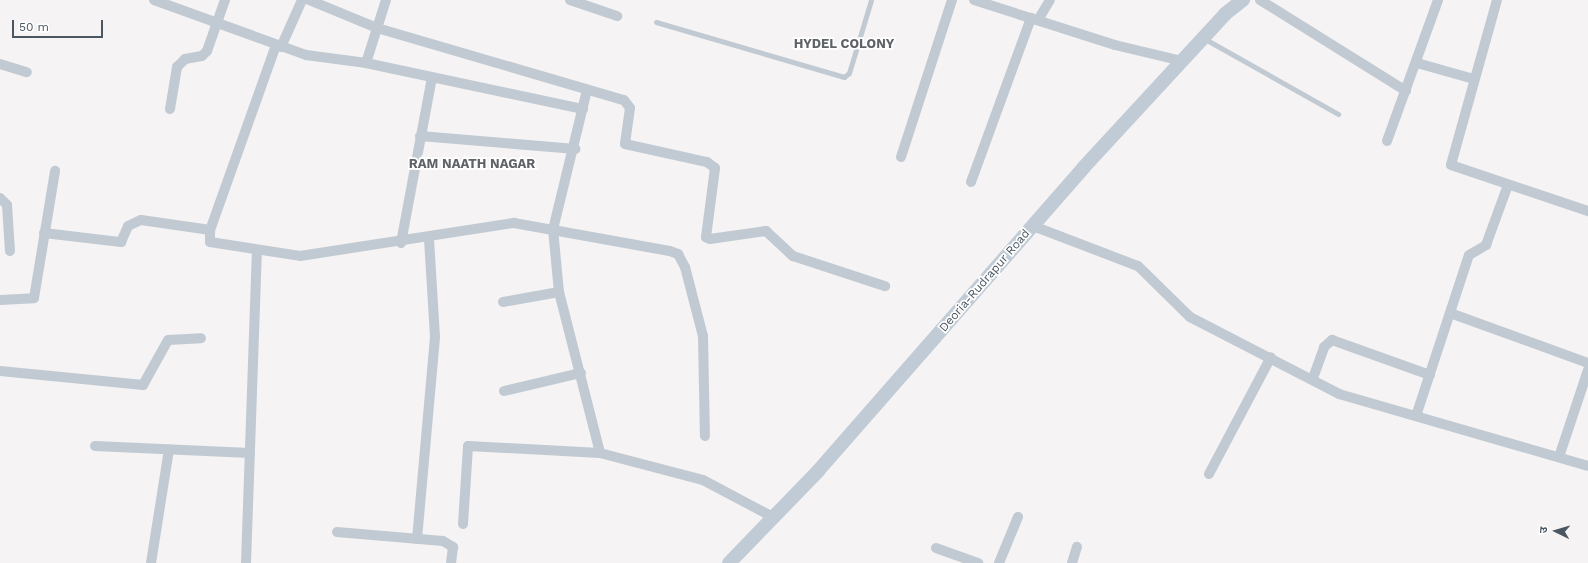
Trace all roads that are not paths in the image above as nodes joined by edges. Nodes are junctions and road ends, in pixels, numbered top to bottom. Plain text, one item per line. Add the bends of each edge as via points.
1 (154, 0) edge
2 (225, 0) edge
3 (302, 0) edge
4 (309, 0) edge
5 (386, 0) edge
6 (570, 0) edge
7 (871, 0) edge
8 (952, 0) edge
9 (974, 0) edge
10 (1050, 0) edge
11 (1243, 0) edge
12 (1260, 0) edge
13 (1438, 0) edge
14 (1497, 0) edge
15 (617, 16) dead end
16 (1035, 19) junction
17 (656, 22) dead end
18 (217, 23) junction
19 (377, 28) junction
20 (1204, 38) junction
21 (278, 46) junction
22 (1182, 61) junction
23 (366, 63) junction
24 (1417, 63) junction
25 (0, 64) edge
26 (27, 72) dead end
27 (432, 78) junction
28 (1474, 79) junction
29 (587, 90) junction
30 (1406, 92) junction
31 (170, 109) dead end
32 (583, 109) junction
33 (1338, 114) dead end
34 (420, 136) junction
35 (1387, 141) dead end
36 (575, 149) junction
37 (901, 157) dead end
38 (55, 171) dead end
39 (971, 182) dead end
40 (1508, 185) junction
41 (0, 198) edge
42 (1588, 211) edge
43 (1033, 226) junction
44 (553, 229) junction
45 (210, 230) junction
46 (44, 234) junction
47 (429, 238) junction
48 (401, 243) junction
49 (10, 251) dead end
50 (258, 251) junction
51 (885, 286) dead end
52 (559, 292) junction
53 (0, 300) edge
54 (503, 302) dead end
55 (1450, 313) junction
56 (200, 338) dead end
57 (1271, 357) junction
58 (1588, 363) edge
59 (1588, 370) edge
60 (0, 371) edge
61 (581, 373) junction
62 (1430, 375) junction
63 (1313, 378) junction
64 (504, 391) dead end
65 (1416, 416) junction
66 (704, 436) dead end
67 (95, 446) dead end
68 (169, 449) junction
69 (250, 453) junction
70 (600, 453) junction
71 (1559, 457) junction
72 (1588, 466) edge
73 (1209, 474) dead end
74 (774, 517) junction
75 (1018, 517) dead end
76 (463, 524) dead end
77 (337, 532) dead end
78 (417, 539) junction
79 (1077, 547) dead end
80 (936, 548) dead end
81 (151, 563) edge
82 (246, 563) edge
83 (451, 563) edge
84 (729, 563) edge
85 (978, 563) edge
86 (999, 563) edge
87 (1072, 563) edge

1 - 18 street
2 - 18 street
3 - 21 street
4 - 19 street
5 - 19 street
6 - 15 street
7 - 17 lane via 849,74 844,77
8 - 37 street
9 - 16 street
10 - 16 street
11 - 20 main road, Deoria-Rudrapur Road
12 - 30 street
13 - 24 street
14 - 28 street
16 - 22 street via 1116,45
16 - 39 street
18 - 21 street
18 - 31 street via 207,51 202,56 185,59 177,67
19 - 23 street
19 - 29 street
20 - 22 main road, Deoria-Rudrapur Road
20 - 33 lane
21 - 23 street via 306,55
21 - 45 street
22 - 43 main road, Deoria-Rudrapur Road
23 - 27 street
24 - 28 street
24 - 30 street
25 - 26 street
27 - 32 street
27 - 34 street
28 - 40 street via 1451,165
29 - 32 street
29 - 51 street via 629,103 625,144 707,162 715,168 706,237 710,239 766,231 788,253
30 - 35 street
32 - 36 street
34 - 36 street
34 - 48 street
36 - 44 street
38 - 46 street
40 - 42 street
40 - 55 street via 1486,245 1469,256
41 - 49 street via 7,205
43 - 57 street via 1138,266 1190,318
43 - 74 main road, Deoria-Rudrapur Road via 818,472
44 - 47 street via 514,223
44 - 52 street
44 - 66 street via 678,254 703,336
45 - 46 street via 141,220 128,226 121,242
45 - 50 street via 210,242 215,245
46 - 53 street via 34,298
47 - 48 street
47 - 78 street via 435,337
48 - 50 street via 300,256
50 - 69 street
52 - 54 street
52 - 61 street
55 - 58 street
55 - 62 street
56 - 60 street via 168,340 143,385
57 - 63 street
57 - 73 street
59 - 71 street
61 - 64 street
61 - 70 street
62 - 63 street via 1332,340 1324,347
62 - 65 street
63 - 65 street via 1339,394
65 - 71 street
67 - 68 street
68 - 69 street
68 - 81 street
69 - 82 street
70 - 74 street via 703,480
70 - 76 street via 468,446
71 - 72 street
74 - 84 main road, Deoria-Rudrapur Road
75 - 86 street
77 - 78 street
78 - 83 street via 451,544
79 - 87 street
80 - 85 street

